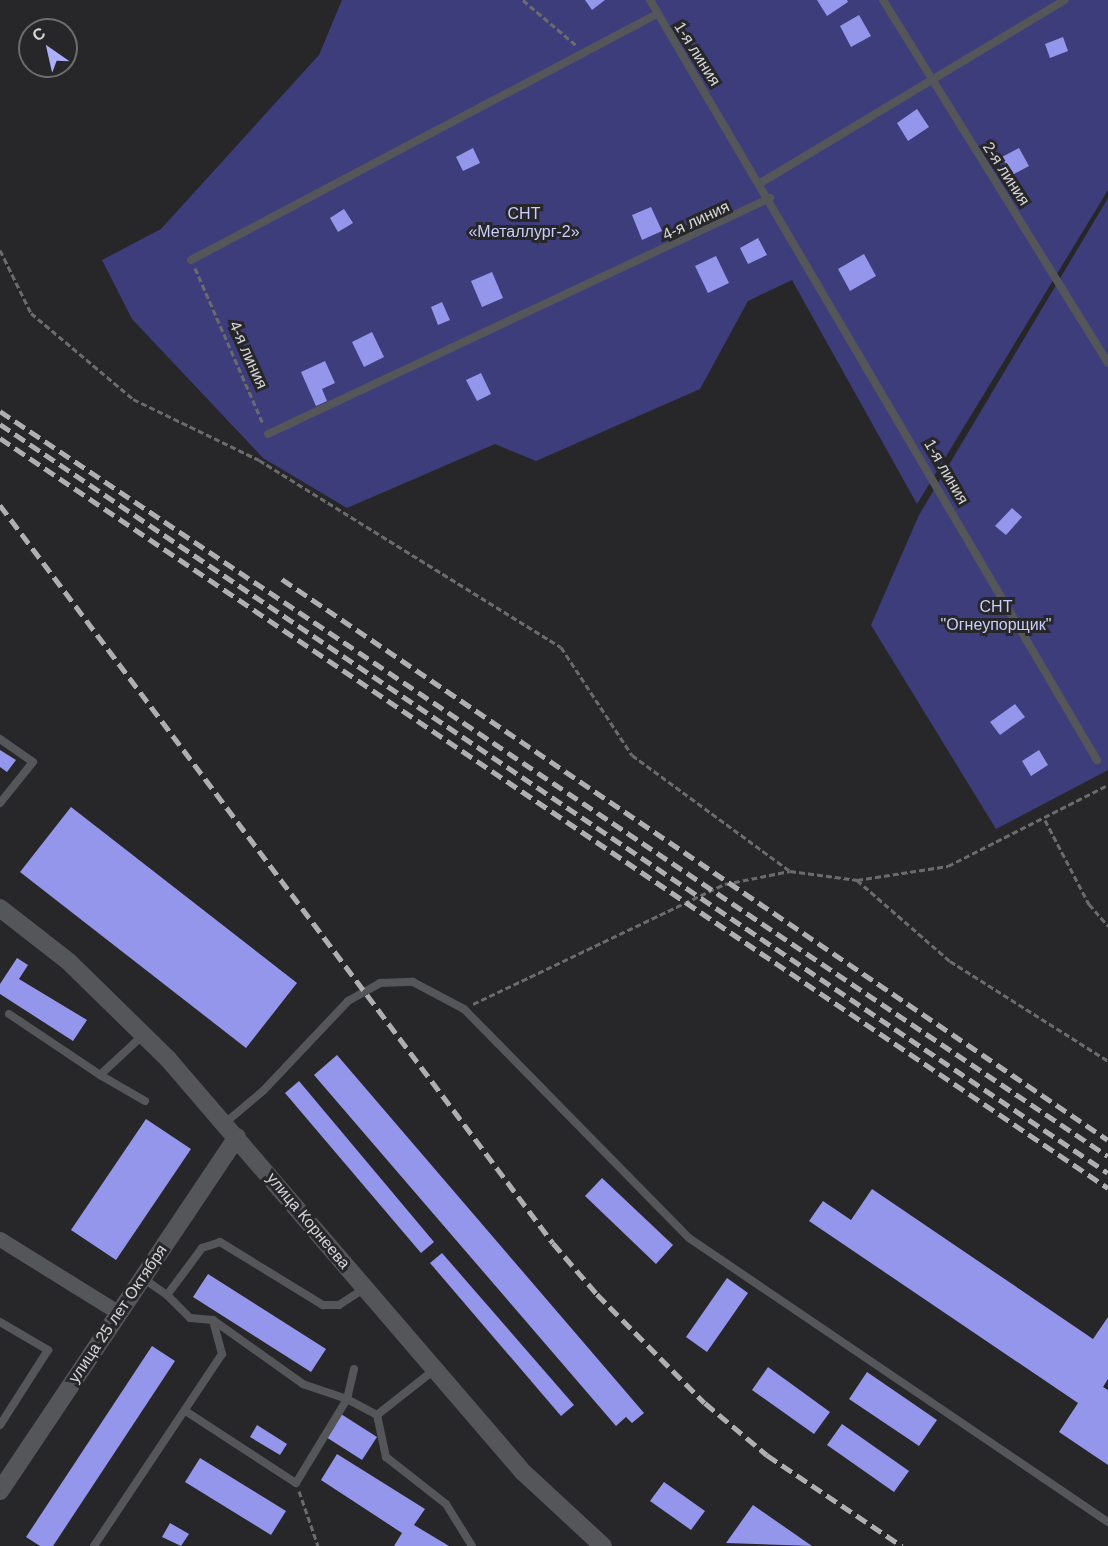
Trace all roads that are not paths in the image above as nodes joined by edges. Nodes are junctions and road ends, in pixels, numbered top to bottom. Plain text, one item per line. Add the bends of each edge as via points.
1 (650, 0) edge
2 (883, 0) edge
3 (1065, 0) edge
4 (657, 14) junction
5 (928, 79) junction
6 (762, 182) junction
7 (770, 198) junction
8 (191, 261) road end
9 (1108, 363) edge
10 (268, 434) road end
11 (0, 740) edge
12 (1097, 760) dead end
13 (0, 803) edge
14 (0, 908) edge
15 (9, 1014) dead end
16 (144, 1034) junction
17 (100, 1075) junction
18 (145, 1101) dead end
19 (225, 1123) junction
20 (237, 1137) junction
21 (0, 1239) edge
22 (142, 1278) junction
23 (364, 1289) junction
24 (167, 1295) junction
25 (119, 1312) junction
26 (213, 1320) junction
27 (0, 1322) edge
28 (354, 1369) dead end
29 (434, 1369) junction
30 (346, 1399) junction
31 (187, 1412) junction
32 (377, 1415) junction
33 (0, 1425) edge
34 (0, 1491) edge
35 (1108, 1522) edge
36 (94, 1546) edge
37 (472, 1546) edge
38 (603, 1546) edge

1 - 4 lane, 1-я линия
2 - 5 lane, 2-я линия
3 - 5 lane
4 - 6 lane, 1-я линия
4 - 8 lane
5 - 6 lane
5 - 9 lane, 2-я линия
6 - 7 lane, 1-я линия
7 - 10 lane, 4-я линия
7 - 12 lane, 1-я линия
11 - 13 lane via 33,762
14 - 16 street, улица Корнеева via 69,962
15 - 17 lane
16 - 17 lane
16 - 19 street, улица Корнеева
17 - 18 lane
19 - 20 street, улица Корнеева
19 - 35 lane via 263,1092 348,1001 380,983 413,982 464,1008 689,1238
20 - 22 street, улица 25 лет Октября
20 - 23 street, улица Корнеева
21 - 25 street
22 - 24 lane
22 - 25 street, улица 25 лет Октября
23 - 24 lane via 339,1305 323,1305 220,1242 202,1248
23 - 29 street, улица Корнеева
24 - 26 lane via 190,1318
25 - 34 street, улица 25 лет Октября
26 - 30 lane via 303,1384
26 - 31 lane via 222,1339 222,1354
27 - 33 lane via 48,1350
28 - 30 lane
29 - 32 lane
29 - 38 street, улица Корнеева via 533,1484
30 - 31 lane via 296,1483
30 - 32 lane
31 - 36 lane
32 - 37 lane via 386,1457 446,1504

